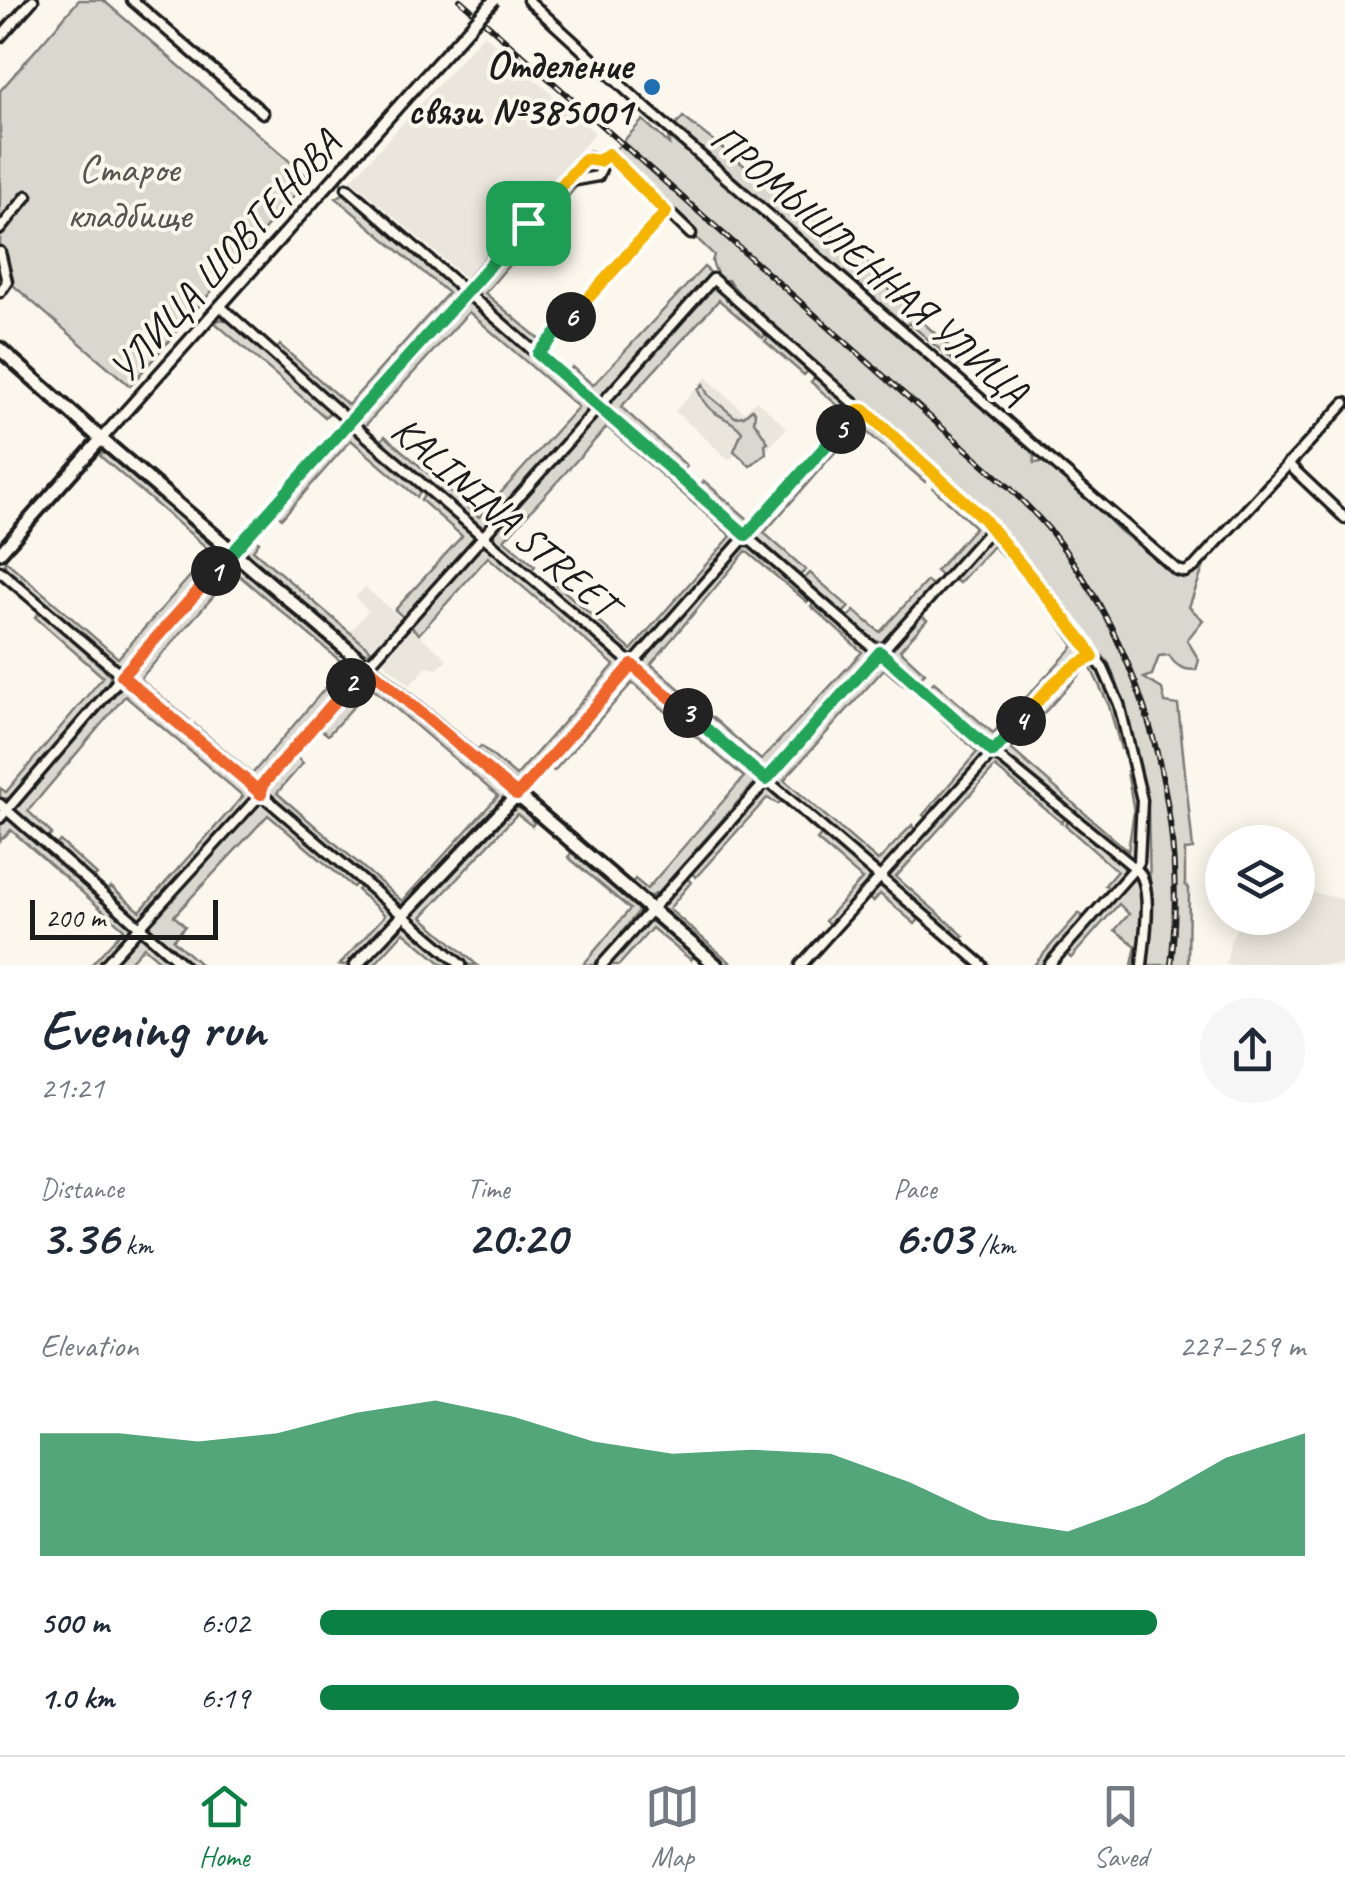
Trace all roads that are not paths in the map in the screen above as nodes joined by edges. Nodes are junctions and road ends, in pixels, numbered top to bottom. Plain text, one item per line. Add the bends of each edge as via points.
1 (33, 0) edge
2 (132, 0) edge
3 (494, 0) edge
4 (528, 0) edge
5 (0, 37) edge
6 (263, 113) dead end
7 (599, 161) junction
8 (565, 182) junction
9 (347, 188) dead end
10 (28, 196) dead end
11 (666, 212) junction
12 (0, 229) edge
13 (691, 234) dead end
14 (0, 252) edge
15 (466, 291) junction
16 (0, 292) edge
17 (220, 306) junction
18 (0, 349) edge
19 (538, 354) junction
20 (1345, 403) edge
21 (599, 408) junction
22 (858, 410) junction
23 (350, 422) junction
24 (101, 440) junction
25 (1288, 464) junction
26 (1345, 518) edge
27 (992, 528) junction
28 (746, 535) junction
29 (483, 536) junction
30 (233, 552) junction
31 (0, 553) edge
32 (0, 571) edge
33 (880, 652) junction
34 (1093, 657) junction
35 (632, 665) junction
36 (366, 666) junction
37 (122, 676) junction
38 (993, 752) junction
39 (766, 780) junction
40 (261, 794) junction
41 (517, 795) junction
42 (2, 811) edge
43 (1135, 868) junction
44 (879, 878) junction
45 (650, 909) junction
46 (403, 916) junction
47 (139, 926) junction
48 (105, 965) edge
49 (183, 965) edge
50 (356, 965) edge
51 (461, 965) edge
52 (602, 965) edge
53 (716, 965) edge
54 (800, 965) edge
55 (982, 965) edge
56 (1049, 965) edge
57 (1142, 965) edge

1 - 5 street
2 - 6 street
3 - 17 street, УЛИЦА ШОВГЕНОВА, bridge
4 - 25 street, ПРОМЫШЛЕННАЯ УЛИЦА via 1177,570 1194,567
7 - 8 street via 585,159
7 - 8 street via 598,176
7 - 11 street via 608,154
8 - 15 street
9 - 15 street
10 - 12 street
11 - 13 street
11 - 19 street
14 - 16 street via 6,282
15 - 19 street
15 - 23 street
17 - 23 street, KALININA STREET
17 - 24 street, УЛИЦА ШОВГЕНОВА
18 - 24 main road
19 - 21 street
20 - 25 street
21 - 22 street via 714,279
21 - 28 street
21 - 29 street
22 - 27 street
22 - 28 street
23 - 29 street, KALININA STREET
23 - 30 street
24 - 30 main road
24 - 31 main road, УЛИЦА ШОВГЕНОВА
25 - 26 street
27 - 33 street
27 - 34 street
28 - 33 street
28 - 35 street
29 - 35 street, KALININA STREET
29 - 36 street
30 - 36 main road
30 - 37 street
32 - 37 street
33 - 38 street
33 - 39 street
34 - 38 street via 1074,664
34 - 43 street via 1118,704 1135,764 1142,824
35 - 39 street, KALININA STREET
35 - 41 street
36 - 40 street
36 - 41 main road
37 - 40 street
37 - 42 street
38 - 43 street
38 - 44 street
39 - 44 street, KALININA STREET
39 - 45 street
40 - 46 street
40 - 47 street
41 - 45 main road
41 - 46 main road
42 - 47 street
43 - 56 street
43 - 57 street via 1146,888
44 - 54 street
44 - 55 street, KALININA STREET
45 - 52 street
45 - 53 main road
46 - 50 main road
46 - 51 street
47 - 48 street
47 - 49 street

